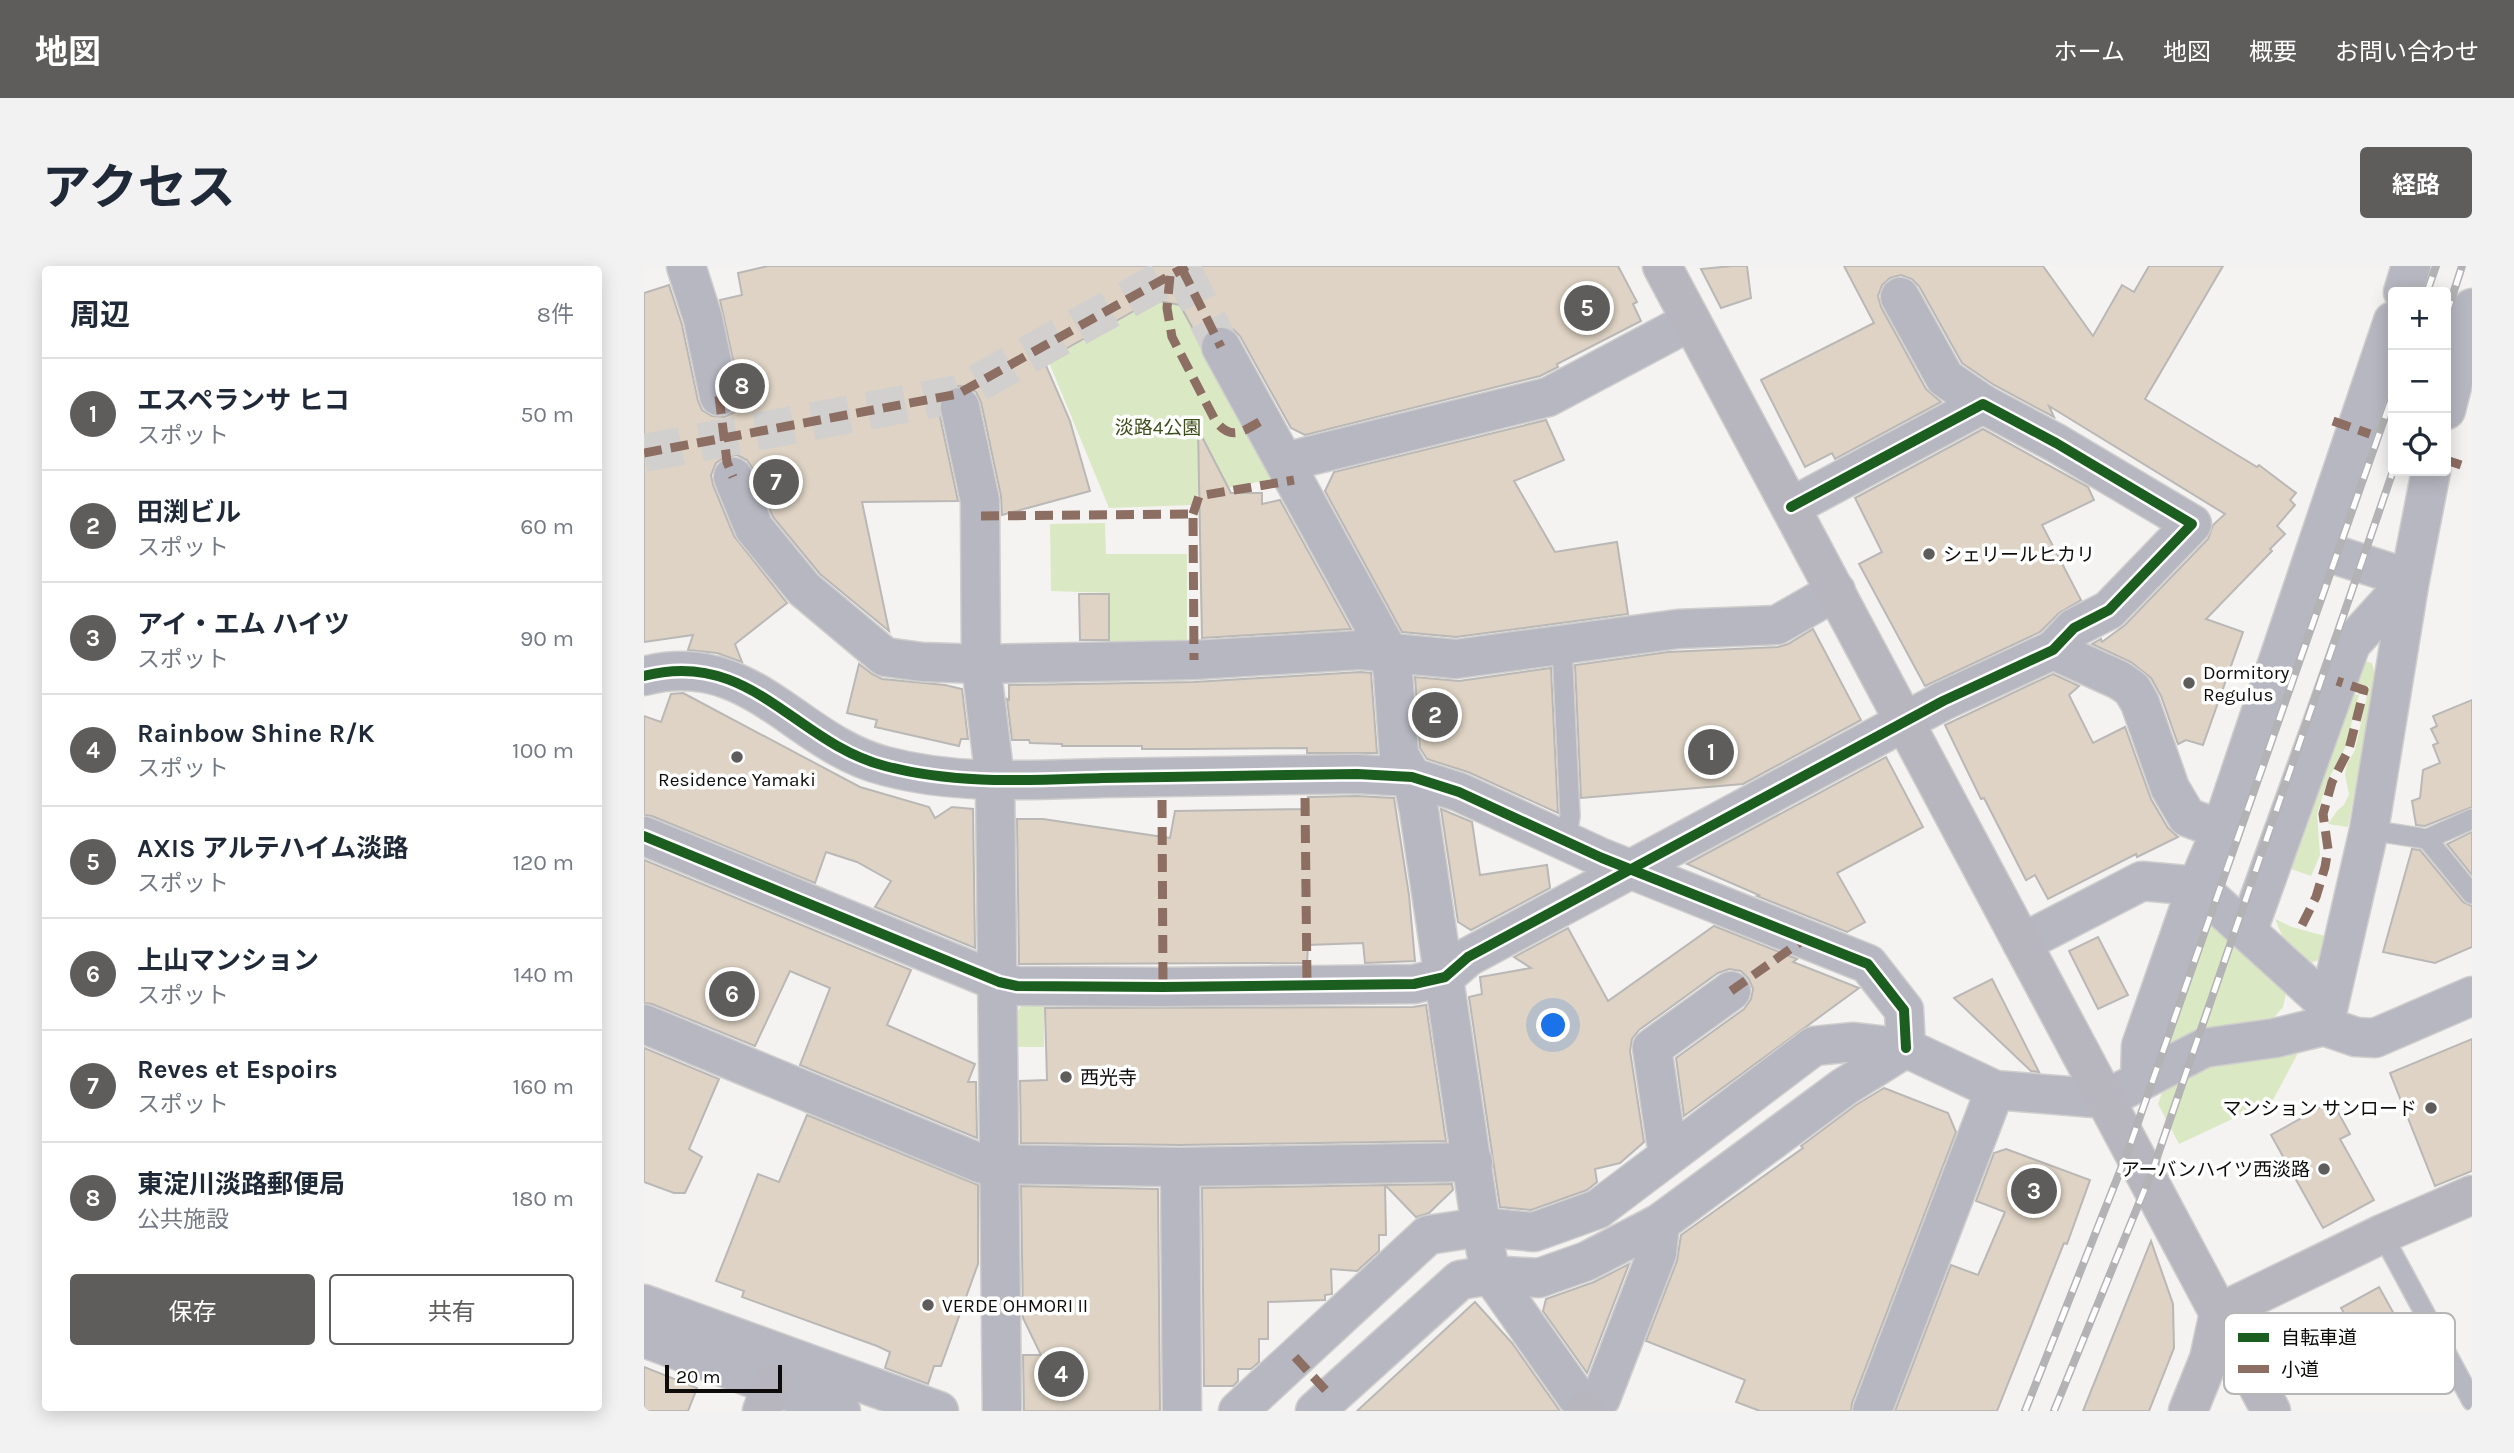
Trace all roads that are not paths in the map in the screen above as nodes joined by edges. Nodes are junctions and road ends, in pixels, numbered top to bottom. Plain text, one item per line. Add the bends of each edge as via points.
1 (686, 266) edge
2 (1662, 266) edge
3 (2411, 266) edge
4 (2405, 287) edge
5 (1900, 297) dead end
6 (2472, 308) edge
7 (1691, 321) junction
8 (2388, 336) edge
9 (1222, 347) tunnel mouth
10 (2451, 390) edge
11 (719, 396) dead end
12 (1983, 404) junction
13 (960, 407) dead end
14 (1286, 461) junction
15 (2430, 476) edge
16 (733, 477) dead end
17 (1791, 506) junction
18 (2317, 549) junction
19 (2410, 579) junction
20 (1836, 591) junction
21 (1562, 646) junction
22 (2053, 650) junction
23 (1389, 653) junction
24 (981, 664) junction
25 (644, 676) edge
26 (1904, 723) junction
27 (1412, 777) junction
28 (995, 780) junction
29 (2472, 819) edge
30 (2221, 830) junction
31 (2369, 830) junction
32 (644, 836) edge
33 (2427, 839) junction
34 (1566, 841) junction
35 (1631, 869) junction
36 (2197, 886) junction
37 (2472, 894) edge
38 (2248, 930) junction
39 (2022, 943) junction
40 (1445, 977) junction
41 (999, 982) junction
42 (1731, 990) dead end
43 (2472, 996) edge
44 (2326, 1015) junction
45 (644, 1024) edge
46 (1906, 1048) junction
47 (2140, 1081) junction
48 (1995, 1090) junction
49 (2106, 1099) junction
50 (1668, 1155) junction
51 (1473, 1162) junction
52 (1000, 1166) junction
53 (1180, 1167) junction
54 (2472, 1195) edge
55 (1660, 1223) junction
56 (1480, 1227) junction
57 (2382, 1234) junction
58 (1491, 1275) junction
59 (644, 1304) edge
60 (2219, 1313) junction
61 (2425, 1313) edge
62 (2224, 1322) edge
63 (644, 1338) edge
64 (2455, 1369) edge
65 (2262, 1394) edge
66 (767, 1398) edge
67 (2472, 1401) edge
68 (841, 1411) edge
69 (939, 1411) edge
70 (1002, 1411) edge
71 (1182, 1411) edge
72 (1238, 1411) edge
73 (1315, 1411) edge
74 (1586, 1411) edge
75 (1872, 1411) edge
76 (2188, 1411) edge
77 (2271, 1411) edge

1 - 11 street
2 - 7 street
3 - 4 street
5 - 12 street via 1945,378
6 - 10 street
7 - 14 street via 1548,397
7 - 17 street
8 - 18 street
9 - 14 street
12 - 17 street
12 - 22 street via 2192,524 2109,610 2074,628
13 - 24 street via 980,501
14 - 23 street
15 - 19 street
16 - 24 street via 754,528 804,589 885,657
17 - 20 street
18 - 19 street
18 - 30 street
19 - 31 street
19 - 38 street via 2351,644
20 - 21 street via 1777,625 1678,629
20 - 26 street
21 - 23 street via 1455,659
21 - 34 lane via 1570,816
22 - 26 street
22 - 30 street via 2132,689 2170,788 2188,817
23 - 24 street via 1360,650 1194,660
23 - 27 street via 1399,754
24 - 28 street
25 - 28 street via 678,670 716,675 760,693 860,760 971,780
26 - 35 street
26 - 39 street
27 - 28 street
27 - 34 street via 1459,792
27 - 40 street
28 - 41 street
29 - 33 lane
30 - 36 street
31 - 33 lane
31 - 44 street
32 - 41 street
33 - 37 lane
34 - 35 street
35 - 40 street via 1468,957
35 - 46 street via 1868,964 1903,1010
36 - 38 street
36 - 39 street via 2142,881
36 - 47 street via 2141,1046
38 - 44 street
39 - 49 street
40 - 41 street via 1414,984 1163,987
40 - 51 street
41 - 52 street
42 - 50 street via 1652,1048
43 - 44 street via 2375,1038 2356,1037
44 - 47 street via 2275,1038 2204,1048
45 - 52 street via 982,1164
46 - 48 street
46 - 50 street via 1854,1042 1814,1046
46 - 55 street via 1844,1087
47 - 49 street
48 - 49 street
48 - 75 street
49 - 60 street
50 - 56 street via 1598,1209 1534,1232
51 - 53 street
51 - 56 street
52 - 53 street
52 - 70 street
53 - 71 street
54 - 57 street
55 - 58 street via 1587,1261 1539,1278
55 - 74 street via 1657,1253 1601,1398
56 - 58 street
56 - 72 street via 1428,1235
57 - 60 street
57 - 61 lane
58 - 73 street via 1460,1280
58 - 74 street
59 - 69 street
60 - 62 street
60 - 76 street via 2209,1359
63 - 66 street
64 - 67 lane
65 - 77 street
66 - 68 street

